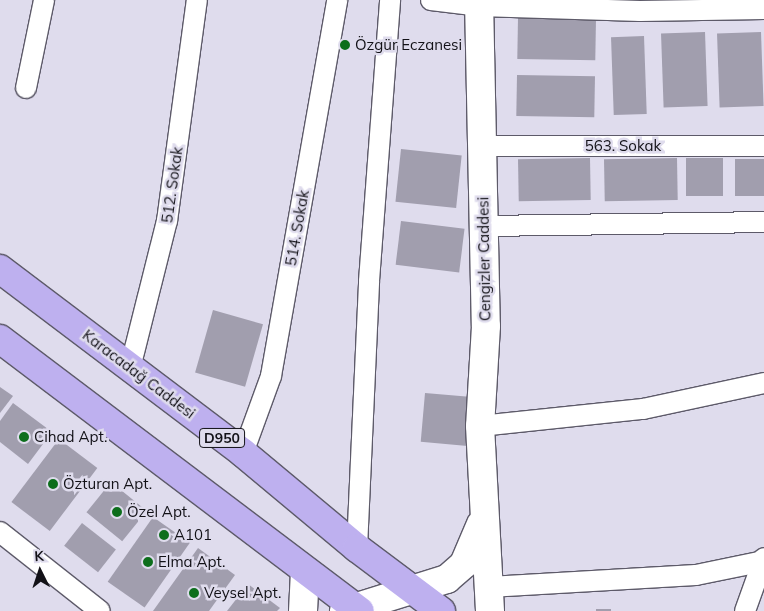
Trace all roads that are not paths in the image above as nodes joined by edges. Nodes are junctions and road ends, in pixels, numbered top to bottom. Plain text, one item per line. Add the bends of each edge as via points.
1 (44, 0) edge
2 (196, 0) edge
3 (337, 0) edge
4 (390, 0) edge
5 (431, 0) edge
6 (479, 3) edge
7 (641, 5) edge
8 (764, 10) edge
9 (26, 88) dead end
10 (482, 146) junction
11 (764, 146) edge
12 (764, 222) edge
13 (484, 226) junction
14 (0, 269) edge
15 (0, 338) edge
16 (130, 368) junction
17 (764, 383) edge
18 (480, 426) junction
19 (242, 453) junction
20 (483, 518) junction
21 (0, 532) edge
22 (357, 548) junction
23 (764, 560) edge
24 (304, 571) junction
25 (412, 591) junction
26 (489, 599) edge
27 (353, 610) edge
28 (100, 611) edge
29 (303, 611) edge
30 (441, 611) edge
31 (468, 611) edge
32 (745, 611) edge

1 - 9 street
2 - 16 street, 512. Sokak via 167,221
3 - 19 street, 514. Sokak via 271,376
4 - 22 street via 369,281
5 - 6 street
6 - 7 street
6 - 10 street, Cengizler Caddesi
7 - 8 street
10 - 11 street, 563. Sokak
10 - 13 street, Cengizler Caddesi
12 - 13 street
13 - 18 street, Cengizler Caddesi via 486,326
14 - 16 highway, Karacadağ Caddesi / D950
15 - 24 highway
16 - 19 highway, Karacadağ Caddesi / D950
17 - 18 street via 643,409
18 - 20 street, Cengizler Caddesi
19 - 22 highway, Karacadağ Caddesi / D950
20 - 25 street, Cengizler Caddesi via 470,554 457,572 447,579
20 - 26 street, Cengizler Caddesi
21 - 28 street
22 - 25 highway, Karacadağ Caddesi / D950
23 - 26 street via 696,575
23 - 32 street
24 - 27 highway
24 - 29 street
25 - 27 street, Cengizler Caddesi
25 - 30 highway, Karacadağ Caddesi / D950
26 - 31 street

